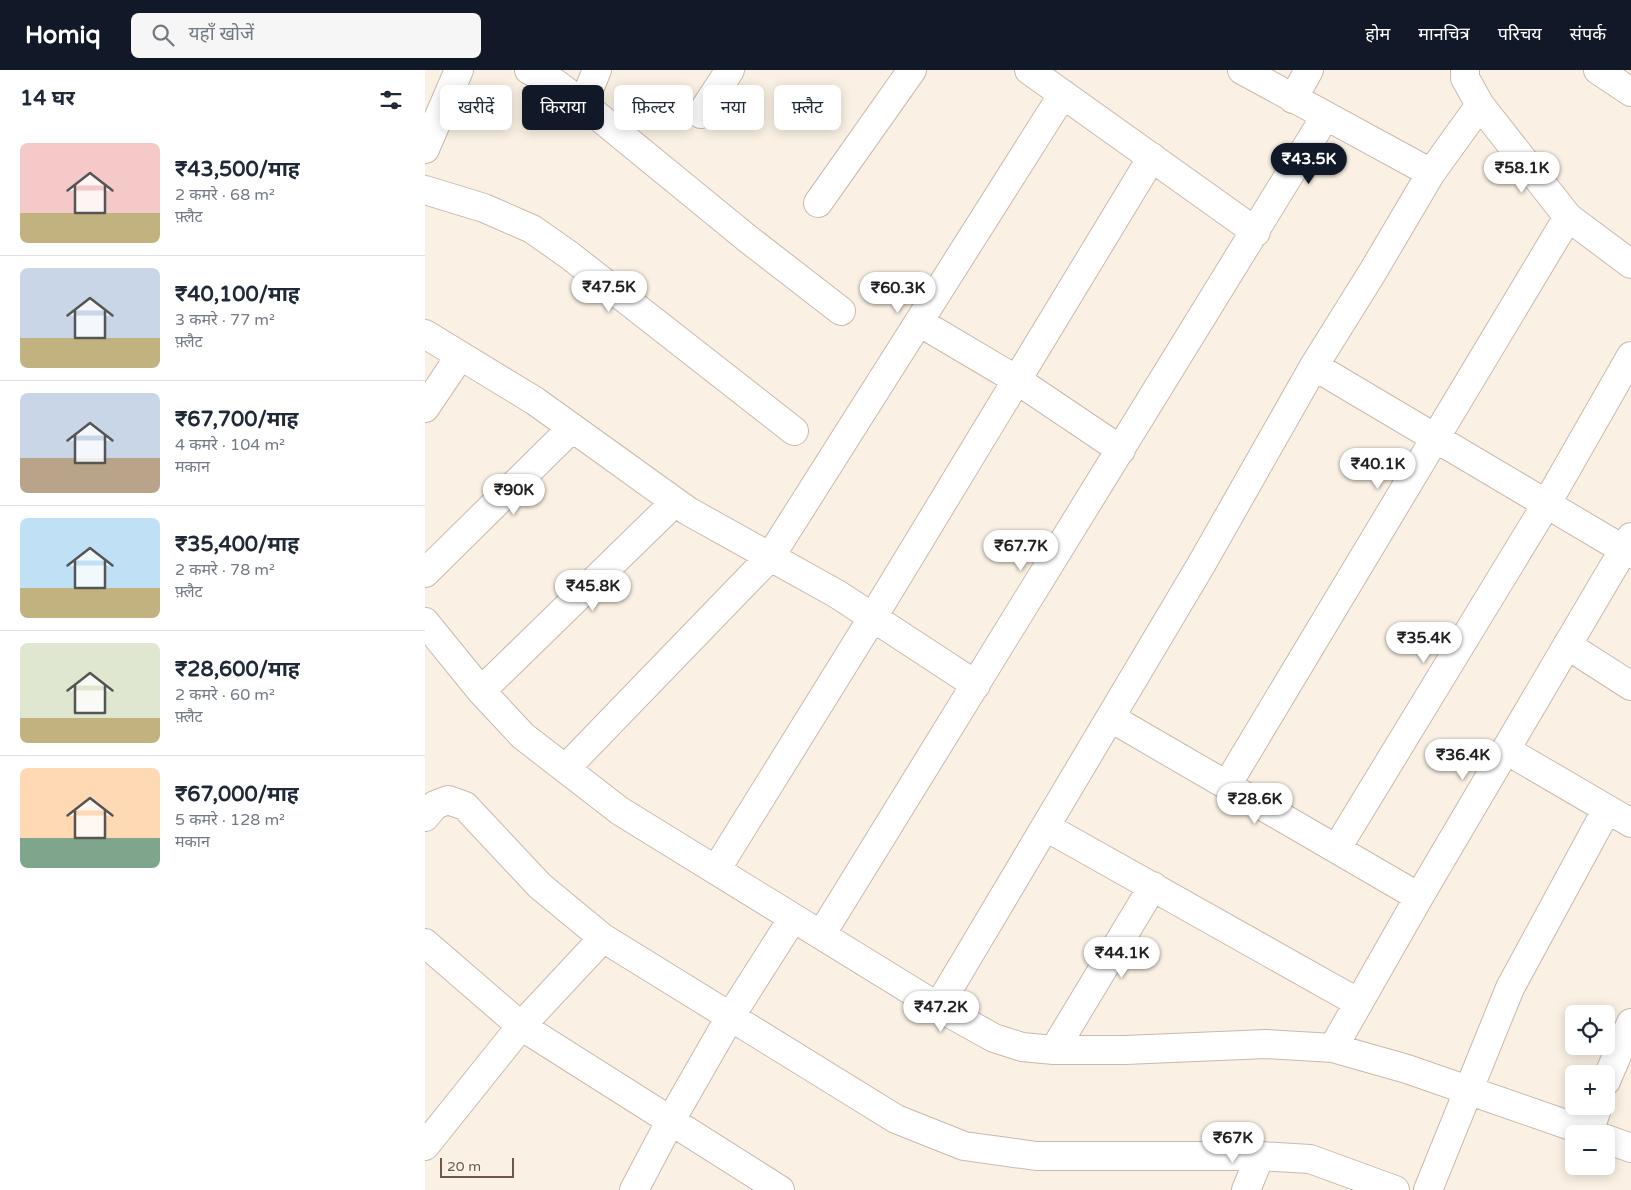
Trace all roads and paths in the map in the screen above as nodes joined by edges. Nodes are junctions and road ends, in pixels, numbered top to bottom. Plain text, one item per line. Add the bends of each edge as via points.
1 (529, 70) edge
2 (597, 70) edge
3 (730, 70) edge
4 (911, 70) edge
5 (1029, 70) edge
6 (1242, 70) edge
7 (1309, 70) edge
8 (1465, 70) edge
9 (1598, 70) edge
10 (451, 72) edge
11 (558, 85) edge
12 (591, 85) edge
13 (1631, 92) edge
14 (1063, 94) junction
15 (1293, 99) junction
16 (1480, 106) junction
17 (701, 114) dead end
18 (1325, 117) junction
19 (604, 121) edge
20 (425, 149) edge
21 (1151, 157) junction
22 (1431, 173) junction
23 (425, 190) edge
24 (817, 203) dead end
25 (1568, 217) junction
26 (1256, 232) junction
27 (1631, 264) edge
28 (841, 311) dead end
29 (919, 322) junction
30 (425, 334) edge
31 (460, 356) junction
32 (1631, 356) edge
33 (1314, 366) junction
34 (1017, 380) junction
35 (425, 408) edge
36 (572, 428) junction
37 (794, 431) dead end
38 (1435, 438) junction
39 (1121, 450) junction
40 (675, 502) junction
41 (1547, 503) junction
42 (1629, 547) edge
43 (770, 557) junction
44 (425, 573) edge
45 (873, 617) junction
46 (427, 629) edge
47 (1567, 645) junction
48 (976, 685) junction
49 (1631, 686) edge
50 (481, 691) junction
51 (1111, 718) junction
52 (1506, 750) junction
53 (566, 768) junction
54 (1227, 785) junction
55 (1607, 809) junction
56 (425, 817) edge
57 (1631, 823) edge
58 (1046, 827) junction
59 (1337, 848) junction
60 (716, 870) junction
61 (1153, 886) junction
62 (1419, 897) junction
63 (793, 918) junction
64 (821, 935) junction
65 (603, 938) junction
66 (425, 944) edge
67 (1359, 1003) junction
68 (938, 1007) junction
69 (730, 1017) junction
70 (1631, 1023) edge
71 (521, 1026) junction
72 (1333, 1048) junction
73 (1054, 1050) junction
74 (1613, 1065) edge
75 (1469, 1090) junction
76 (671, 1120) junction
77 (1568, 1125) edge
78 (1615, 1142) edge
79 (425, 1146) edge
80 (1631, 1148) edge
81 (1260, 1156) junction
82 (1359, 1183) edge
83 (634, 1190) edge
84 (780, 1190) edge
85 (1246, 1190) edge
86 (1395, 1190) edge
87 (1427, 1190) edge

1 - 11 street
2 - 12 street
3 - 17 street
4 - 24 street
5 - 14 street
6 - 15 street
7 - 15 street
8 - 16 street via 1465,78
9 - 13 street
10 - 20 street
14 - 21 street
14 - 29 street
15 - 18 street
16 - 22 street
16 - 25 street
18 - 22 street
18 - 26 street
19 - 28 street
21 - 26 street
21 - 34 street
22 - 33 street
23 - 37 street via 484,208 532,229
25 - 27 street
25 - 38 street
26 - 39 street
29 - 34 street
29 - 43 street
30 - 31 street
31 - 35 street
31 - 36 street via 535,401
32 - 41 street
33 - 38 street
33 - 51 street
34 - 39 street
34 - 45 street
36 - 40 street
36 - 44 street
38 - 41 street
38 - 54 street
39 - 48 street
40 - 43 street
40 - 50 street
41 - 42 street
41 - 59 street
42 - 47 street
43 - 45 street
43 - 53 street
45 - 48 street
45 - 60 street
46 - 50 street
47 - 49 street
47 - 52 street
48 - 64 street
50 - 53 street via 523,736
51 - 54 street
51 - 58 street
52 - 55 street
52 - 62 street
53 - 60 street via 620,811
54 - 59 street
55 - 57 street
55 - 75 street via 1510,988
56 - 65 street via 435,805 448,800 465,806 540,886
58 - 61 street
58 - 68 street
59 - 62 street
60 - 63 street
61 - 67 street
61 - 73 street
62 - 67 street
63 - 64 street
63 - 69 street
64 - 68 street
65 - 69 street
65 - 71 street
66 - 71 street
67 - 72 street
68 - 73 street via 994,1038 1022,1047
69 - 76 street
69 - 81 street via 896,1119 964,1146 1036,1156
70 - 74 street
71 - 76 street
71 - 79 street
72 - 73 street via 1266,1044
72 - 75 street
75 - 77 street
75 - 87 street
76 - 83 street
76 - 84 street
78 - 80 street
81 - 82 street via 1310,1159
81 - 85 street
82 - 86 street

